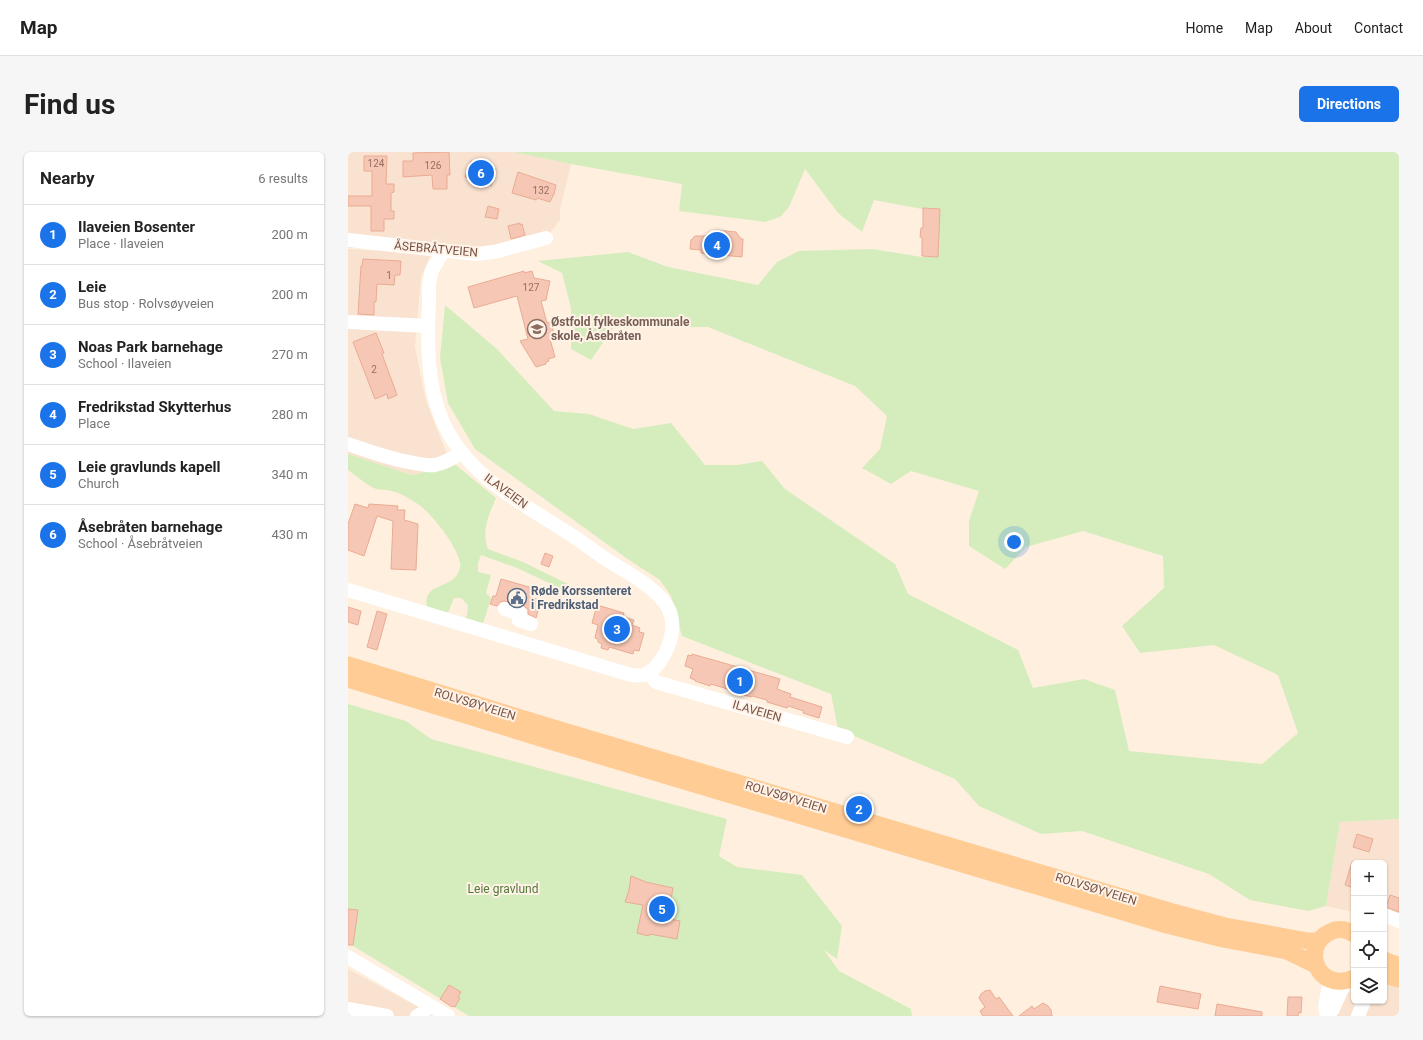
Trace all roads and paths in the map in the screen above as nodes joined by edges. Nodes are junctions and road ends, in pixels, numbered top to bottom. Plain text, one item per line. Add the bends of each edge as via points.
1 (546, 238) dead end
2 (348, 240) edge
3 (443, 250) junction
4 (348, 322) edge
5 (428, 326) junction
6 (348, 444) edge
7 (461, 453) junction
8 (348, 590) edge
9 (504, 609) dead end
10 (531, 624) dead end
11 (348, 665) edge
12 (650, 672) junction
13 (348, 679) edge
14 (847, 737) dead end
15 (1387, 916) edge
16 (1399, 921) edge
17 (1351, 933) edge
18 (1319, 941) junction
19 (348, 957) edge
20 (1387, 961) edge
21 (1316, 965) junction
22 (1399, 966) edge
23 (1387, 976) edge
24 (1399, 979) edge
25 (1343, 980) edge
26 (429, 1005) junction
27 (348, 1009) edge
28 (387, 1016) edge
29 (417, 1016) edge
30 (448, 1016) edge
31 (1328, 1016) edge

1 - 3 street, ÅSEBRÅTVEIEN via 494,252 476,254
2 - 3 street, ÅSEBRÅTVEIEN
3 - 5 street, ILAVEIEN via 430,275
4 - 5 street
5 - 7 street, ILAVEIEN via 430,371 437,407
6 - 7 street via 384,458 429,465 442,463
7 - 12 street, ILAVEIEN via 501,491 634,577 654,591 666,604 672,622 669,642 664,655
8 - 12 street via 631,675
9 - 10 street via 520,613 518,620
11 - 18 main road, ROLVSØYVEIEN via 1169,911 1225,926
12 - 14 street, ILAVEIEN via 656,682
13 - 21 main road, ROLVSØYVEIEN via 1167,925 1287,951
15 - 16 street
17 - 18 main road via 1334,930 1325,934
18 - 21 main road via 1314,952
19 - 26 street
20 - 22 main road
21 - 25 main road via 1321,974
23 - 24 main road
25 - 31 street via 1325,1007
26 - 29 street
26 - 30 street
27 - 28 street

